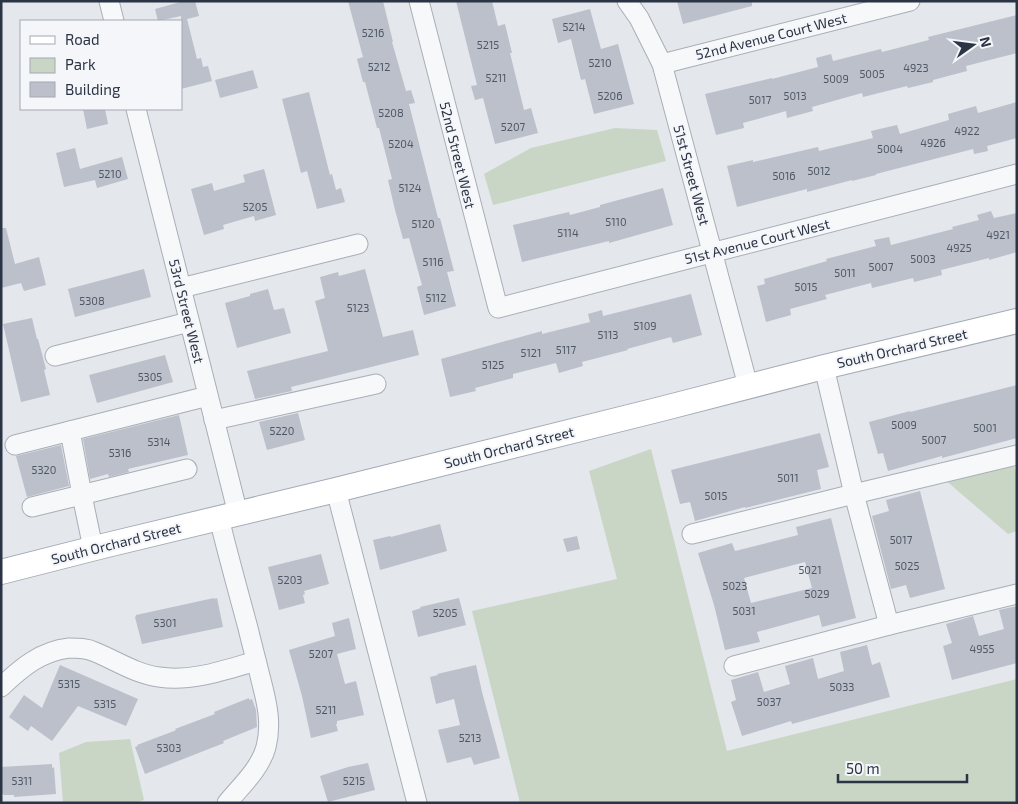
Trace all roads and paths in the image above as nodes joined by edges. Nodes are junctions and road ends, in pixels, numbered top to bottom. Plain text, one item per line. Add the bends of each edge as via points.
1 (109, 1) edge
2 (419, 1) edge
3 (627, 1) edge
4 (910, 1) edge
5 (114, 20) edge
6 (662, 64) junction
7 (136, 110) edge
8 (1017, 174) edge
9 (358, 244) dead end
10 (712, 253) junction
11 (181, 288) junction
12 (498, 308) joint
13 (189, 322) junction
14 (1017, 322) edge
15 (55, 356) dead end
16 (824, 366) junction
17 (376, 384) dead end
18 (748, 386) junction
19 (208, 396) junction
20 (214, 420) junction
21 (70, 431) junction
22 (15, 445) dead end
23 (1017, 455) edge
24 (187, 469) dead end
25 (336, 490) junction
26 (854, 494) junction
27 (82, 495) junction
28 (32, 507) dead end
29 (228, 516) junction
30 (692, 534) dead end
31 (93, 548) junction
32 (1, 572) edge
33 (1017, 594) edge
34 (889, 625) junction
35 (256, 661) junction
36 (734, 666) dead end
37 (1, 687) edge
38 (227, 803) edge
39 (417, 803) edge

1 - 5 street
2 - 12 street, 52nd Street West
3 - 6 street, 51st Street West
4 - 6 street, 52nd Avenue Court West
6 - 10 street, 51st Street West
7 - 11 street, 53rd Street West
8 - 10 street, 51st Avenue Court West
9 - 11 street
10 - 12 street, 51st Avenue Court West
10 - 18 street, 51st Street West
11 - 13 street, 53rd Street West
13 - 15 street
13 - 19 street, 53rd Street West
14 - 16 main road, South Orchard Street
16 - 18 main road, South Orchard Street
16 - 26 street
17 - 20 street
18 - 25 main road, South Orchard Street
19 - 20 street, 53rd Street West
19 - 21 street
20 - 29 street, 53rd Street West
21 - 22 street
21 - 27 street
23 - 26 street
24 - 27 street
25 - 29 main road, South Orchard Street
25 - 39 street
26 - 30 street
26 - 34 street
27 - 28 street
27 - 31 street
29 - 31 main road, South Orchard Street
29 - 35 street, 53rd Street West
31 - 32 main road, South Orchard Street
33 - 34 street
34 - 36 street
35 - 37 street via 200,676 162,678 144,674 93,651 63,649 38,657
35 - 38 street, 53rd Street West via 270,722 266,749

